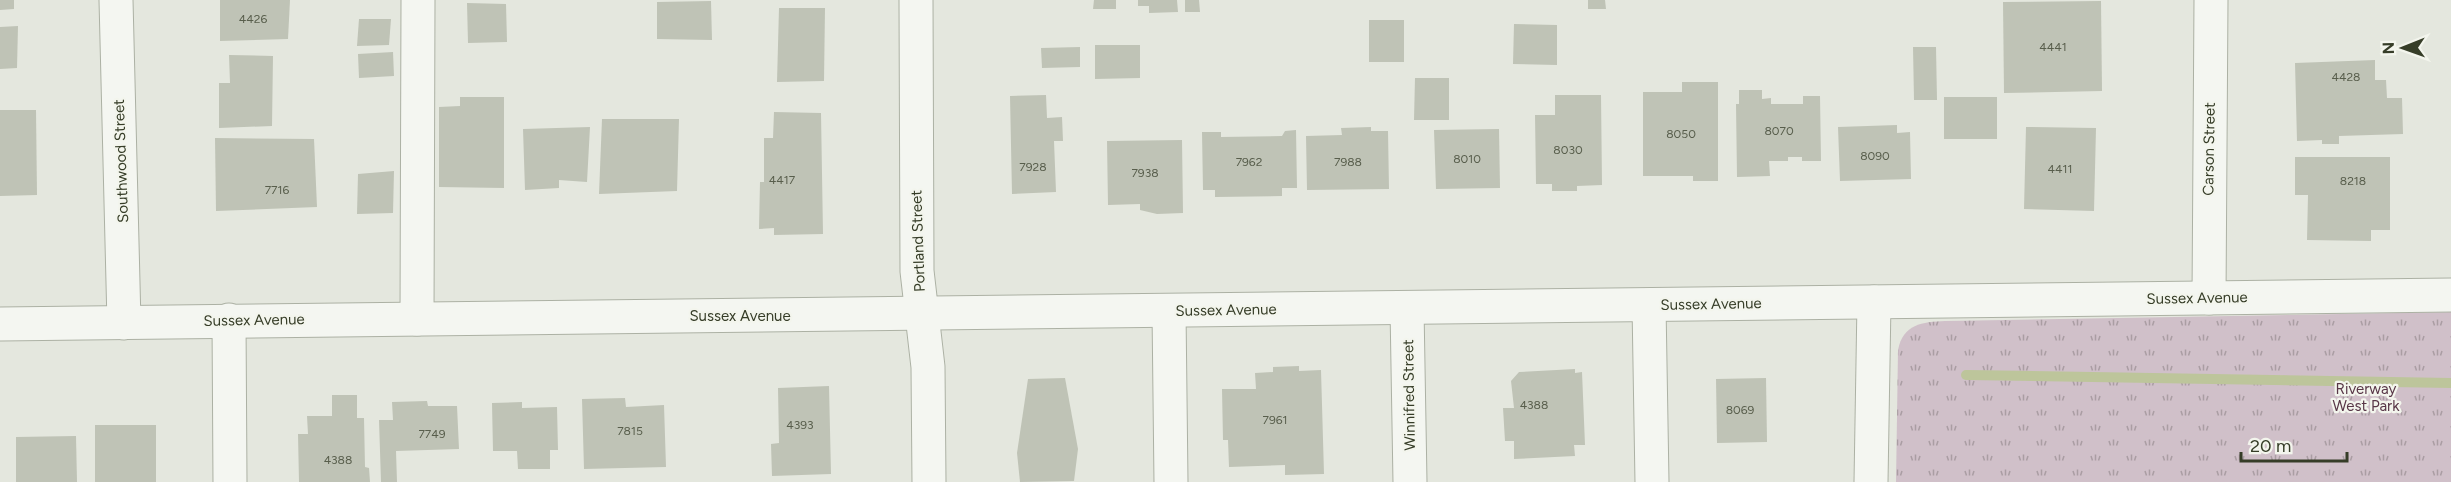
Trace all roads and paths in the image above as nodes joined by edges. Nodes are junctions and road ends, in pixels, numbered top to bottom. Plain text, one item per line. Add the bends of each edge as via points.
1 (116, 0) edge
2 (418, 0) edge
3 (916, 0) edge
4 (2211, 0) edge
5 (2451, 294) edge
6 (2209, 298) junction
7 (1874, 302) junction
8 (1649, 305) junction
9 (1407, 308) junction
10 (1169, 311) junction
11 (921, 314) junction
12 (417, 318) junction
13 (229, 320) junction
14 (124, 323) junction
15 (0, 324) edge
16 (230, 482) edge
17 (929, 482) edge
18 (1171, 482) edge
19 (1410, 482) edge
20 (1652, 482) edge
21 (1871, 482) edge

1 - 14 street, Southwood Street
2 - 12 street
3 - 11 street, Portland Street via 917,261
4 - 6 street, Carson Street
5 - 6 street, Sussex Avenue
6 - 7 street, Sussex Avenue
7 - 8 street, Sussex Avenue
7 - 21 street
8 - 9 street, Sussex Avenue
8 - 20 street
9 - 10 street, Sussex Avenue
9 - 19 street, Winnifred Street
10 - 11 street, Sussex Avenue
10 - 18 street
11 - 12 street, Sussex Avenue
11 - 17 street, Portland Street via 928,367
12 - 13 street, Sussex Avenue
13 - 14 street, Sussex Avenue
13 - 16 street
14 - 15 street, Sussex Avenue

